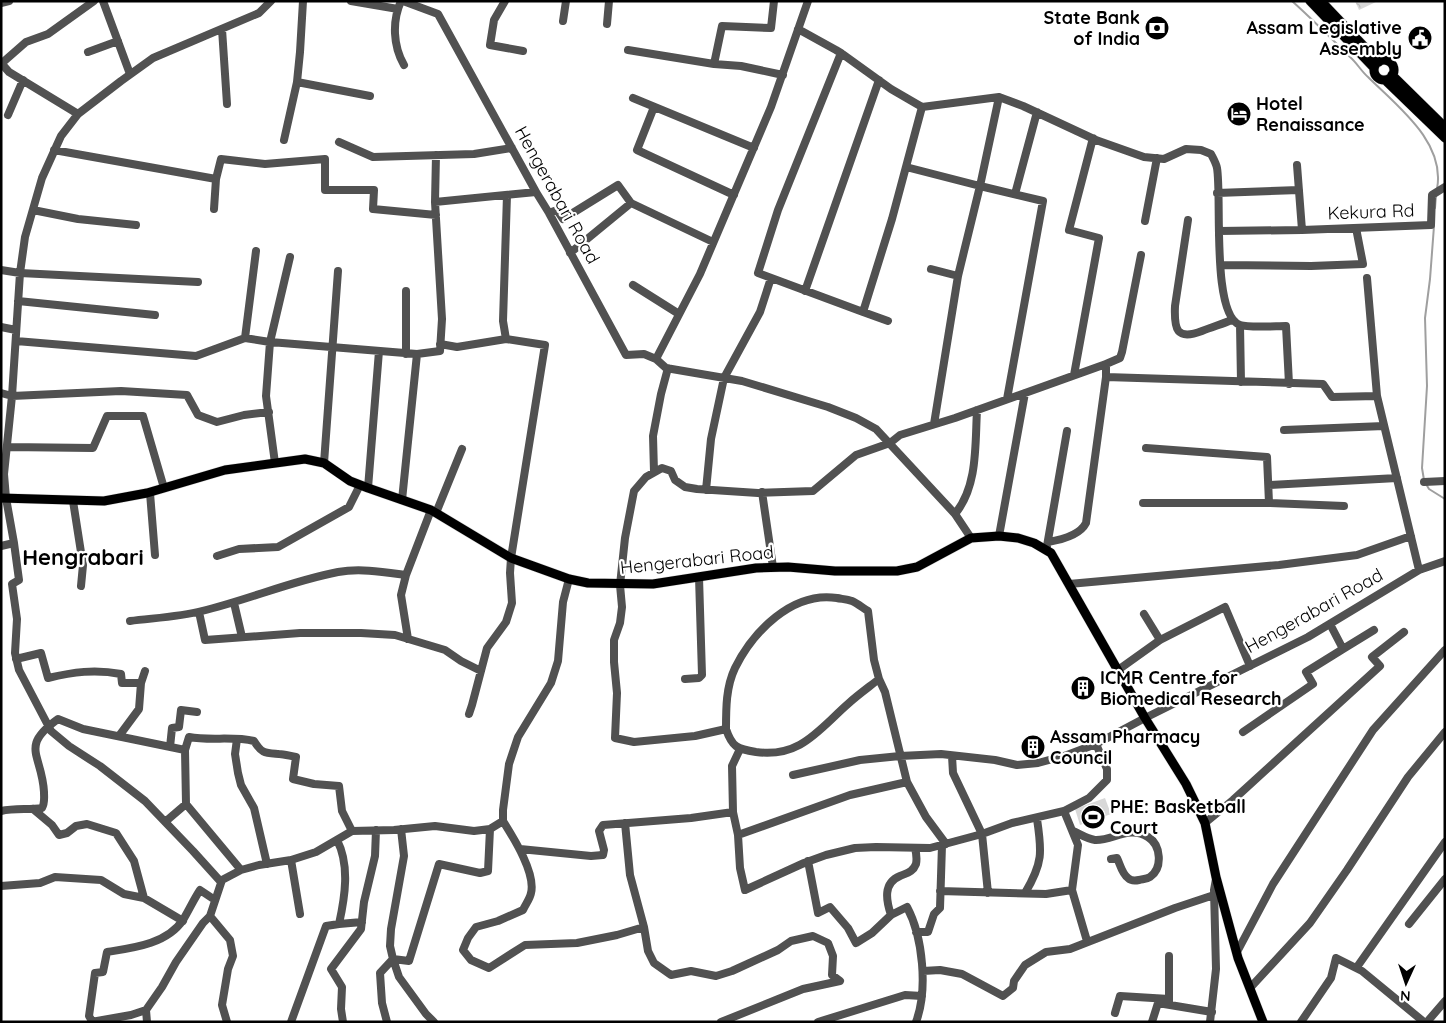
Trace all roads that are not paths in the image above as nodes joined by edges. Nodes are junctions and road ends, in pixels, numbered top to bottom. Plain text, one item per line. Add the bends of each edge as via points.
1 (8, 1) edge
2 (94, 1) edge
3 (103, 1) edge
4 (271, 1) edge
5 (303, 1) edge
6 (351, 1) edge
7 (505, 1) edge
8 (566, 1) edge
9 (609, 1) edge
10 (774, 1) edge
11 (808, 1) edge
12 (1310, 1) edge
13 (1321, 1) edge
14 (1, 3) edge
15 (401, 4) edge
16 (563, 21) dead end
17 (607, 24) dead end
18 (222, 29) junction
19 (798, 29) junction
20 (118, 41) junction
21 (628, 50) dead end
22 (522, 51) dead end
23 (88, 52) dead end
24 (841, 53) junction
25 (1, 63) edge
26 (714, 64) junction
27 (404, 65) dead end
28 (1376, 65) junction
29 (130, 74) junction
30 (783, 75) junction
31 (1389, 78) junction
32 (23, 80) junction
33 (879, 80) junction
34 (297, 82) junction
35 (370, 96) dead end
36 (999, 97) junction
37 (634, 98) dead end
38 (227, 104) dead end
39 (654, 107) junction
40 (922, 107) junction
41 (1037, 112) junction
42 (78, 114) junction
43 (8, 115) dead end
44 (1445, 127) edge
45 (1093, 138) junction
46 (1445, 138) edge
47 (284, 140) dead end
48 (339, 142) dead end
49 (512, 148) junction
50 (754, 148) junction
51 (54, 150) junction
52 (436, 155) junction
53 (1157, 158) junction
54 (1297, 165) dead end
55 (906, 167) junction
56 (216, 179) junction
57 (980, 186) junction
58 (1443, 188) edge
59 (1299, 190) junction
60 (536, 192) junction
61 (1218, 193) junction
62 (1015, 194) junction
63 (507, 195) junction
64 (734, 195) junction
65 (435, 202) junction
66 (631, 202) junction
67 (214, 209) dead end
68 (33, 210) junction
69 (550, 213) junction
70 (436, 215) junction
71 (1188, 220) dead end
72 (1145, 221) dead end
73 (136, 225) dead end
74 (1356, 228) junction
75 (1302, 230) junction
76 (1219, 231) junction
77 (713, 242) junction
78 (256, 250) dead end
79 (570, 253) junction
80 (1141, 255) dead end
81 (290, 257) dead end
82 (1221, 265) junction
83 (1, 270) edge
84 (931, 270) dead end
85 (338, 271) dead end
86 (20, 273) junction
87 (958, 276) junction
88 (772, 278) junction
89 (1367, 278) dead end
90 (198, 282) dead end
91 (633, 285) dead end
92 (805, 291) junction
93 (406, 292) dead end
94 (18, 301) junction
95 (863, 312) junction
96 (679, 314) junction
97 (155, 315) dead end
98 (1232, 320) junction
99 (888, 321) dead end
100 (1240, 325) junction
101 (1, 327) edge
102 (16, 330) junction
103 (245, 338) junction
104 (506, 339) junction
105 (16, 341) junction
106 (270, 342) junction
107 (440, 344) junction
108 (333, 348) junction
109 (379, 351) junction
110 (406, 354) junction
111 (417, 354) junction
112 (656, 359) junction
113 (1106, 364) junction
114 (668, 368) junction
115 (1074, 375) junction
116 (1106, 377) junction
117 (724, 378) junction
118 (1241, 382) junction
119 (1289, 384) junction
120 (1, 393) edge
121 (1025, 393) junction
122 (12, 396) junction
123 (1377, 396) junction
124 (1007, 399) junction
125 (977, 410) junction
126 (268, 412) junction
127 (934, 424) junction
128 (1384, 426) junction
129 (1284, 430) dead end
130 (1067, 432) dead end
131 (890, 443) junction
132 (6, 447) junction
133 (1146, 448) dead end
134 (462, 449) dead end
135 (275, 463) junction
136 (324, 463) junction
137 (654, 472) junction
138 (1397, 478) junction
139 (1445, 481) edge
140 (1424, 482) dead end
141 (1269, 485) junction
142 (364, 486) junction
143 (164, 488) junction
144 (706, 490) junction
145 (762, 492) junction
146 (150, 493) junction
147 (4, 498) edge
148 (402, 500) junction
149 (73, 501) junction
150 (1143, 503) dead end
151 (1269, 504) junction
152 (1344, 506) dead end
153 (433, 511) junction
154 (955, 514) junction
155 (999, 536) junction
156 (1411, 536) junction
157 (971, 538) junction
158 (14, 544) junction
159 (1, 546) edge
160 (1047, 546) junction
161 (155, 555) dead end
162 (217, 556) dead end
163 (511, 558) junction
164 (1445, 561) edge
165 (773, 567) junction
166 (1419, 570) junction
167 (406, 574) junction
168 (699, 577) junction
169 (569, 579) junction
170 (1069, 584) junction
171 (620, 585) junction
172 (80, 586) dead end
173 (234, 603) junction
174 (199, 612) junction
175 (1144, 614) dead end
176 (130, 621) dead end
177 (1330, 624) junction
178 (1374, 630) dead end
179 (1404, 632) dead end
180 (242, 637) junction
181 (408, 639) junction
182 (1160, 640) junction
183 (1343, 649) junction
184 (1445, 650) edge
185 (16, 659) junction
186 (1250, 666) junction
187 (1118, 670) junction
188 (145, 671) dead end
189 (481, 671) junction
190 (685, 679) dead end
191 (879, 679) junction
192 (141, 684) junction
193 (197, 712) dead end
194 (469, 714) dead end
195 (1145, 718) junction
196 (49, 726) junction
197 (726, 729) junction
198 (1243, 732) dead end
199 (1445, 732) edge
200 (119, 736) junction
201 (237, 739) junction
202 (1096, 744) junction
203 (170, 747) junction
204 (740, 749) junction
205 (185, 750) junction
206 (900, 756) junction
207 (952, 756) junction
208 (793, 775) dead end
209 (907, 782) junction
210 (186, 804) junction
211 (33, 809) junction
212 (1, 811) edge
213 (1064, 811) junction
214 (734, 812) junction
215 (1037, 818) junction
216 (503, 821) junction
217 (165, 822) junction
218 (625, 823) junction
219 (1205, 823) junction
220 (401, 829) junction
221 (490, 829) junction
222 (376, 830) junction
223 (352, 831) junction
224 (1074, 831) junction
225 (982, 834) junction
226 (738, 835) junction
227 (337, 840) junction
228 (1445, 842) edge
229 (944, 845) junction
230 (916, 848) junction
231 (520, 849) junction
232 (1111, 859) dead end
233 (291, 860) junction
234 (808, 861) junction
235 (266, 864) junction
236 (241, 870) junction
237 (1216, 877) junction
238 (1445, 878) edge
239 (221, 882) junction
240 (1, 886) edge
241 (1072, 890) junction
242 (940, 891) junction
243 (988, 893) junction
244 (1025, 894) junction
245 (1214, 895) junction
246 (144, 898) junction
247 (215, 900) junction
248 (300, 914) dead end
249 (891, 915) junction
250 (210, 916) junction
251 (183, 921) junction
252 (362, 922) junction
253 (339, 924) junction
254 (1409, 924) dead end
255 (644, 926) junction
256 (916, 932) junction
257 (1087, 941) junction
258 (1237, 952) junction
259 (1170, 956) dead end
260 (393, 959) junction
261 (1357, 967) junction
262 (923, 971) junction
263 (1250, 988) junction
264 (922, 996) junction
265 (1445, 1001) edge
266 (1169, 1002) junction
267 (146, 1010) junction
268 (1212, 1012) junction
269 (1114, 1013) dead end
270 (91, 1021) edge
271 (147, 1022) edge
272 (227, 1022) edge
273 (291, 1022) edge
274 (343, 1022) edge
275 (387, 1022) edge
276 (434, 1022) edge
277 (721, 1022) edge
278 (818, 1022) edge
279 (916, 1022) edge
280 (1152, 1022) edge
281 (1210, 1022) edge
282 (1264, 1022) edge
283 (1301, 1022) edge
284 (1425, 1022) edge

1 - 14 street
2 - 25 street via 48,34 26,42
3 - 20 street
4 - 18 street via 259,13
5 - 34 street
6 - 15 street, Hengerabari Road
7 - 22 street via 494,20 490,45
8 - 16 street
9 - 17 street
10 - 26 street via 771,28 722,26
11 - 19 street
12 - 28 main road
13 - 28 main road
15 - 27 street via 395,40
15 - 49 street, Hengerabari Road via 438,14
18 - 29 street via 153,58
18 - 38 street
19 - 24 street
19 - 30 street
20 - 23 street
20 - 29 street
21 - 26 street
24 - 33 street
24 - 88 street via 778,210 758,273
25 - 32 street
26 - 30 street
28 - 31 main road via 1377,78
28 - 31 main road via 1384,60 1390,62 1394,68
29 - 42 street
30 - 50 street
31 - 44 main road
31 - 46 main road
32 - 42 street
32 - 43 street
33 - 40 street
33 - 92 street
34 - 35 street
34 - 47 street
36 - 40 street
36 - 41 street
36 - 57 street
37 - 39 street
39 - 50 street
39 - 64 street via 637,150
40 - 55 street
41 - 45 street
41 - 62 street
42 - 51 street
45 - 53 street via 1144,157
45 - 115 street via 1069,230 1099,238
48 - 52 street via 373,157
49 - 52 street
49 - 60 street, Hengerabari Road
50 - 64 street
51 - 56 street
51 - 68 street
52 - 65 street
53 - 61 street via 1164,159 1186,149 1211,154 1217,168
53 - 72 street
54 - 59 street
55 - 57 street
55 - 95 street
56 - 67 street
56 - 70 street via 221,159 265,164 325,159 325,190 374,190 373,209
57 - 62 street
57 - 87 street
58 - 74 street, Kekura Rd via 1432,195 1431,225
59 - 61 street
59 - 75 street
60 - 63 street
60 - 69 street, Hengerabari Road
61 - 76 street
62 - 124 street via 1043,201
63 - 65 street
63 - 104 street via 503,321
64 - 77 street
65 - 70 street
66 - 69 street via 618,185 563,219 557,210
66 - 77 street
66 - 79 street
68 - 73 street
68 - 86 street
69 - 79 street, Hengerabari Road
70 - 107 street via 442,319
71 - 98 street via 1175,306 1178,331 1191,335
74 - 75 street, Kekura Rd
74 - 82 street via 1363,264
75 - 76 street, Kekura Rd
76 - 82 street
77 - 96 street
78 - 103 street
79 - 112 street, Hengerabari Road via 626,355 644,354
80 - 113 street via 1122,352 1120,358
81 - 106 street
82 - 98 street via 1224,303
83 - 86 street
84 - 87 street
85 - 108 street
86 - 90 street
86 - 94 street
87 - 127 street
88 - 92 street
88 - 117 street via 760,312
89 - 123 street
91 - 96 street
92 - 95 street
93 - 110 street
94 - 97 street
94 - 102 street
95 - 99 street
96 - 112 street
98 - 100 street
100 - 118 street
100 - 119 street via 1286,326
101 - 102 street
102 - 105 street
103 - 105 street via 196,356
103 - 106 street
104 - 107 street via 457,347
104 - 163 street via 545,345
105 - 122 street
106 - 108 street
106 - 126 street
107 - 111 street via 440,351
108 - 109 street
108 - 136 street
109 - 110 street
109 - 142 street
110 - 111 street
111 - 148 street
112 - 114 street, Hengerabari Road
113 - 115 street
113 - 116 street
114 - 117 street, Hengerabari Road
114 - 137 street via 653,436
115 - 121 street
116 - 118 street
116 - 160 street via 1086,523 1078,532
117 - 131 street, Hengerabari Road via 828,407 876,429
117 - 144 street via 711,440
118 - 119 street
119 - 123 street via 1323,384 1332,397
120 - 122 street
121 - 124 street
121 - 155 street
122 - 126 street via 121,391 187,395 198,414 217,422
122 - 132 street
123 - 128 street
124 - 125 street
125 - 127 street
125 - 154 street via 971,482 963,505
126 - 135 street
127 - 131 street
128 - 129 street
128 - 138 street
130 - 160 street
131 - 145 street via 856,456 813,491
131 - 154 street, Hengerabari Road
132 - 143 street via 93,448 107,416 143,416
132 - 147 street
133 - 141 street via 1267,457
134 - 153 street
135 - 136 main road, Hengerabari Road via 304,459
135 - 143 main road, Hengerabari Road via 225,470
136 - 142 main road, Hengerabari Road via 350,481
137 - 144 street via 662,468 671,471 675,480 685,487
137 - 171 street via 646,476 634,491
138 - 141 street
138 - 156 street
139 - 140 street
141 - 151 street
142 - 148 main road, Hengerabari Road
142 - 162 street via 349,507 278,547 239,549
143 - 146 main road, Hengerabari Road
144 - 145 street
145 - 165 street
146 - 149 main road, Hengerabari Road via 104,501
146 - 161 street
147 - 149 main road, Hengerabari Road
147 - 158 street
148 - 153 main road, Hengerabari Road
149 - 172 street via 83,565
150 - 151 street
151 - 152 street
153 - 163 main road, Hengerabari Road
153 - 167 street
154 - 157 street, Hengerabari Road
155 - 157 main road, Hengerabari Road
155 - 160 main road, Hengerabari Road
156 - 166 street
156 - 170 street via 1357,555
157 - 165 main road, Hengerabari Road via 917,567 897,571
158 - 159 street
158 - 185 street via 19,580 12,584 17,619
160 - 170 main road, Hengerabari Road
163 - 169 main road, Hengerabari Road
163 - 189 street via 512,602 506,622 487,648
164 - 166 street, Hengerabari Road
165 - 168 main road, Hengerabari Road
166 - 177 street, Hengerabari Road
167 - 173 street via 339,572
167 - 181 street via 401,594
168 - 171 main road, Hengerabari Road
168 - 190 street via 702,675
169 - 171 main road, Hengerabari Road via 588,584
169 - 216 street via 563,602 558,661 551,683 518,737 509,764
170 - 187 main road, Hengerabari Road
171 - 197 street via 622,607 614,640 616,738 634,742 695,736
173 - 174 street
173 - 180 street
174 - 176 street
174 - 180 street via 205,640
175 - 182 street
177 - 183 street
177 - 186 street, Hengerabari Road
178 - 183 street
179 - 219 street via 1372,657 1380,666
180 - 181 street via 361,633
181 - 189 street via 445,650
182 - 186 street via 1225,607
182 - 187 street
183 - 198 street via 1306,672 1313,684
184 - 258 street via 1373,730 1273,884
185 - 192 street via 41,653 48,678 90,671 120,674 122,683
185 - 196 street via 25,684
186 - 195 street, Hengerabari Road
187 - 195 main road, Hengerabari Road
188 - 192 street
189 - 194 street
191 - 197 street via 868,611 851,600 828,597 809,600 783,610 756,635 735,669 726,701
191 - 204 street via 796,748 778,753
191 - 206 street
192 - 200 street via 139,709
193 - 203 street via 181,710 179,727 172,728
195 - 202 street
195 - 219 main road, Hengerabari Road via 1186,784
196 - 200 street via 58,719 83,729
196 - 211 street via 38,736 35,744 44,804 42,808
196 - 217 street via 69,746 145,801
197 - 204 street via 734,745
199 - 263 street via 1408,777 1310,923
200 - 203 street
201 - 205 street via 189,737
201 - 223 street via 254,741 267,754 296,757 293,779 339,786 342,811
201 - 235 street via 238,773 254,808
202 - 207 street via 1038,763 1017,765
202 - 213 street via 1107,769 1107,780 1089,798
203 - 205 street
204 - 214 street via 732,766
205 - 210 street
206 - 207 street
206 - 208 street via 860,760
206 - 209 street
207 - 225 street via 953,773
209 - 226 street via 850,795
209 - 229 street
210 - 217 street
210 - 236 street
211 - 212 street
211 - 246 street via 59,835 87,824 116,832 134,860
213 - 215 street
213 - 224 street
214 - 218 street
214 - 226 street
215 - 225 street
215 - 244 street via 1041,849 1036,875
216 - 221 street
216 - 231 street
217 - 239 street
218 - 231 street via 600,828 603,855
218 - 255 street via 630,874
219 - 237 main road, Hengerabari Road
220 - 221 street via 435,826 474,831
220 - 222 street
220 - 260 street via 404,856 391,928
221 - 260 street via 488,871 480,873 439,864 409,961
222 - 223 street
222 - 252 street via 375,856
223 - 227 street
224 - 232 street via 1095,840 1123,832 1145,835 1158,848 1155,872 1148,878 1135,881 1127,878 1117,858
224 - 241 street via 1078,845
225 - 229 street
225 - 243 street
226 - 234 street via 745,890
227 - 233 street via 316,852
227 - 253 street via 343,852 345,879
228 - 261 street
229 - 230 street
229 - 242 street
230 - 234 street via 855,848
230 - 249 street via 916,864 910,873 899,876 886,892
231 - 255 street via 532,892 523,910 476,927 463,950 471,960 489,968 525,945 577,943
233 - 235 street
233 - 248 street
234 - 249 street via 818,913 830,907 856,943
235 - 236 street
236 - 239 street
237 - 245 street
237 - 258 main road, Hengerabari Road
238 - 254 street
239 - 247 street
240 - 246 street via 40,883 55,877 101,880 124,894
241 - 244 street
241 - 257 street
242 - 243 street
242 - 256 street via 940,908 934,914 928,932
243 - 244 street
245 - 257 street
245 - 268 street via 1216,969
246 - 251 street
247 - 250 street
247 - 251 street via 200,890
249 - 256 street via 907,907
250 - 267 street
250 - 272 street via 230,940 232,956 222,1005
251 - 270 street via 156,941 107,952 103,972 95,973
252 - 253 street
252 - 274 street via 331,969 342,987
253 - 273 street via 326,926
255 - 277 street via 648,951 654,963 671,975 691,971 716,976 778,950 791,941 813,936 828,943 833,956 832,975 840,981 803,989
256 - 262 street
257 - 262 street via 1070,949 1038,956 1025,965 1013,988 1003,996 962,974
258 - 263 main road, Hengerabari Road
259 - 266 street
260 - 275 street via 380,973
260 - 276 street via 399,977
261 - 283 street via 1336,958 1331,978
261 - 284 street
262 - 264 street
263 - 282 main road, Hengerabari Road
264 - 278 street via 905,995
264 - 279 street
265 - 284 street
266 - 268 street
266 - 269 street via 1120,996
266 - 280 street via 1158,1003
267 - 270 street
267 - 271 street
268 - 281 street

